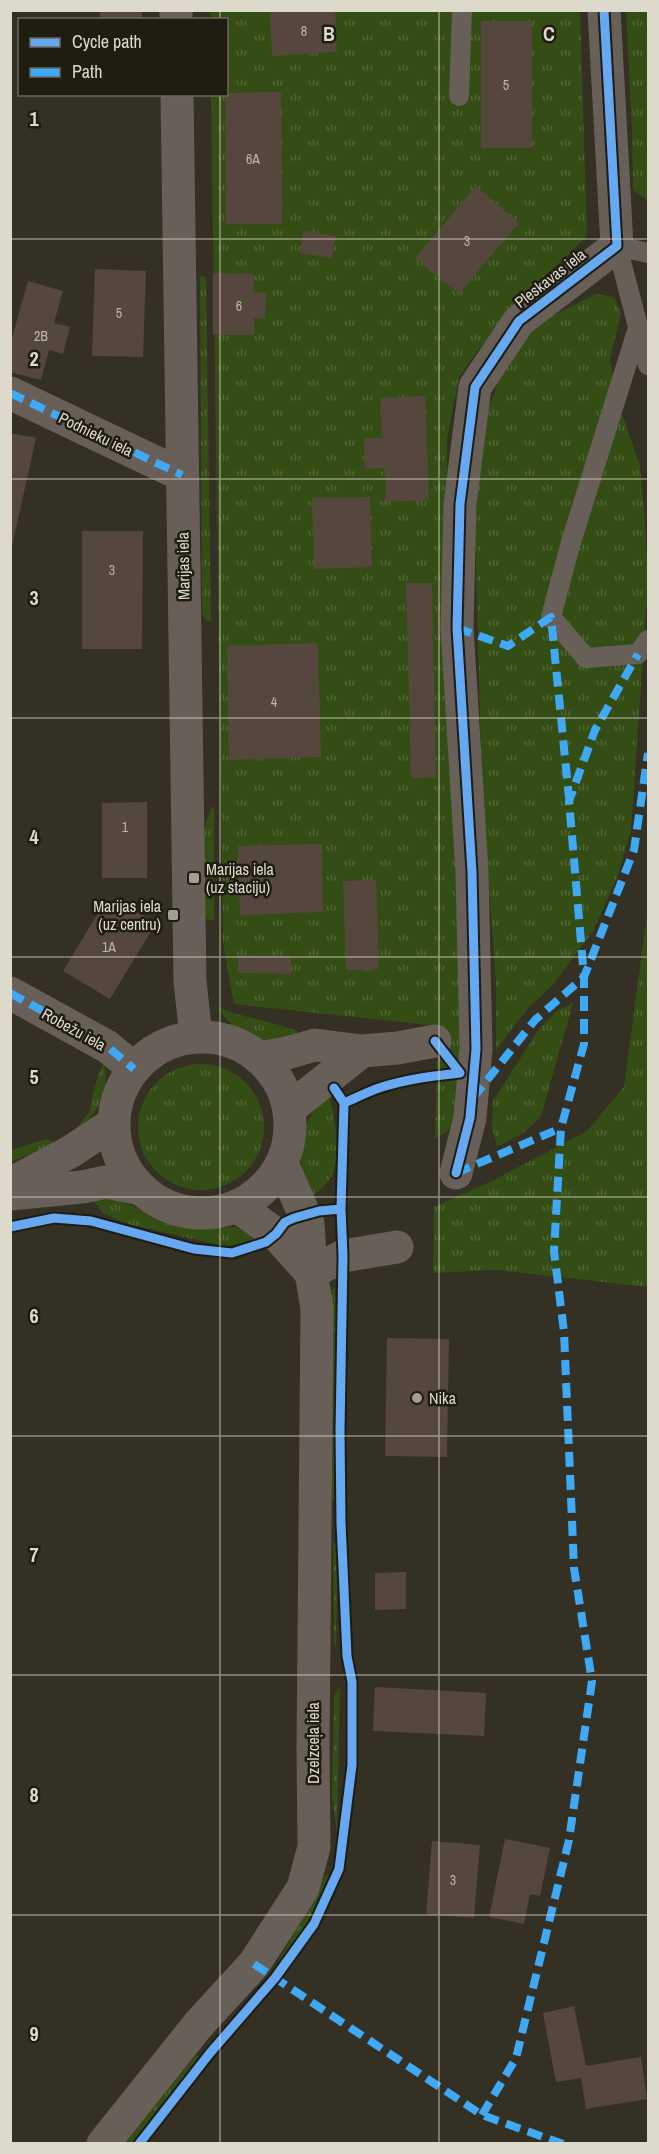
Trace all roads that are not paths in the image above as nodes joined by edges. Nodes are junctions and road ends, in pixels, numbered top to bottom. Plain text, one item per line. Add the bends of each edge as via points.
1 (462, 10) edge
2 (604, 10) edge
3 (177, 96) edge
4 (459, 96) dead end
5 (617, 246) junction
6 (648, 253) edge
7 (638, 328) junction
8 (648, 365) edge
9 (10, 393) edge
10 (182, 475) junction
11 (648, 640) edge
12 (10, 993) edge
13 (196, 1037) junction
14 (435, 1041) dead end
15 (362, 1051) junction
16 (259, 1058) junction
17 (134, 1069) junction
18 (289, 1109) junction
19 (114, 1124) junction
20 (282, 1163) junction
21 (456, 1173) dead end
22 (10, 1184) edge
23 (142, 1189) junction
24 (10, 1194) edge
25 (237, 1206) junction
26 (397, 1247) dead end
27 (311, 1273) junction
28 (104, 2144) edge

1 - 4 lane
2 - 5 street
3 - 10 street, Marijas iela
5 - 6 lane
5 - 7 lane
5 - 21 street, Pleskavas iela via 519,321 475,387 460,504 457,628 472,872 476,1049 470,1118
7 - 8 lane
7 - 11 lane via 551,617 586,658 638,654
9 - 10 street, Podnieku iela
10 - 13 street, Marijas iela via 190,981
12 - 17 street, Robežu iela via 108,1047
13 - 16 street via 227,1040
13 - 17 street via 170,1043
14 - 15 street
15 - 16 street via 315,1045
15 - 18 street
16 - 18 street via 284,1090
17 - 19 street via 118,1099
18 - 20 street via 291,1129
19 - 22 street
19 - 23 street via 120,1158
20 - 25 street via 270,1182
20 - 27 street, Dzelzceļa iela via 308,1223
23 - 24 street via 106,1182
23 - 25 street via 178,1210 218,1212
25 - 27 street via 276,1234
26 - 27 street via 344,1256
27 - 28 street, Dzelzceļa iela via 317,1308 314,1847 303,1888 254,1964 198,2025

